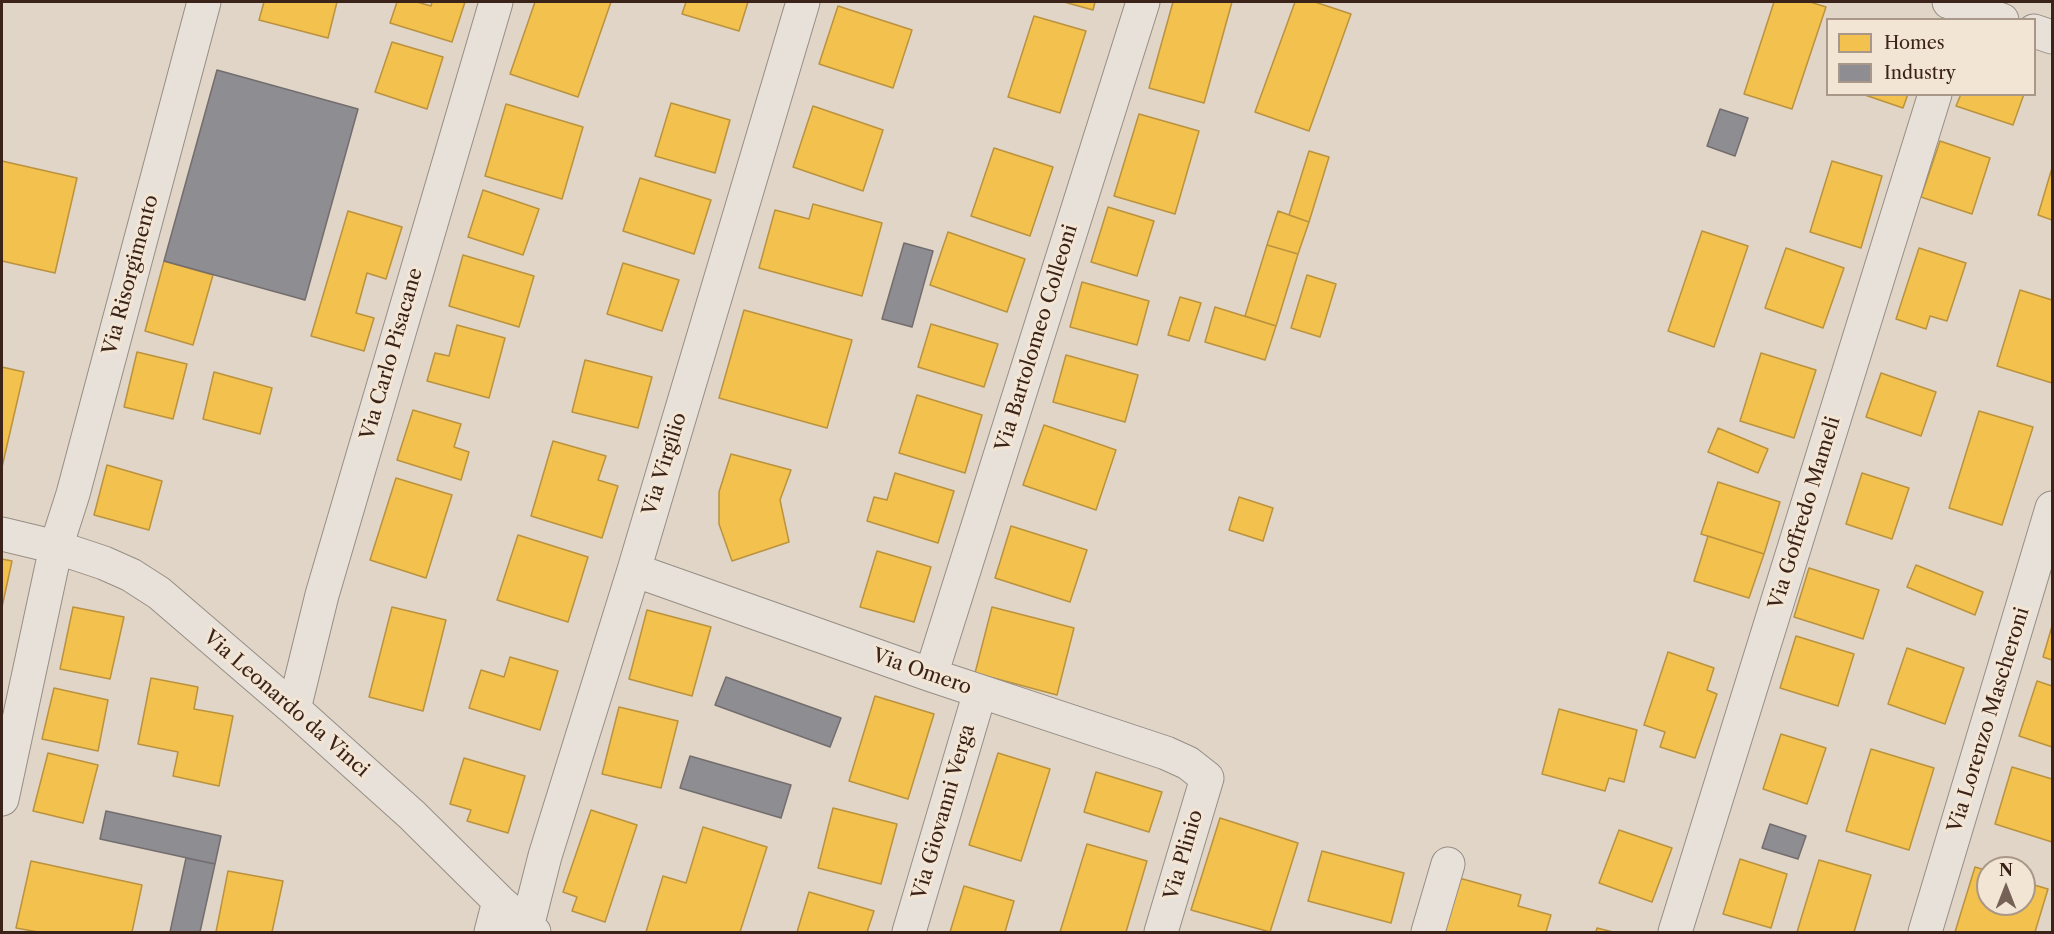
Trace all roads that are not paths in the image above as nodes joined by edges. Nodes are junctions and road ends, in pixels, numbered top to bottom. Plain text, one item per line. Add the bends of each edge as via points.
1 (204, 2) edge
2 (496, 2) edge
3 (803, 2) edge
4 (1143, 2) edge
5 (1957, 9) edge
6 (1994, 18) edge
7 (2036, 32) edge
8 (2052, 37) edge
9 (1934, 96) edge
10 (2052, 508) edge
11 (2, 534) edge
12 (56, 547) junction
13 (634, 570) junction
14 (931, 675) junction
15 (980, 692) junction
16 (294, 709) junction
17 (1207, 778) joint
18 (2, 799) edge
19 (1448, 864) dead end
20 (499, 901) junction
21 (531, 930) edge
22 (491, 933) edge
23 (909, 933) edge
24 (1161, 933) edge
25 (1428, 933) edge
26 (1675, 933) edge
27 (1925, 933) edge

1 - 12 street, Via Risorgimento
2 - 16 street, Via Carlo Pisacane via 322,595
3 - 13 street, Via Virgilio
4 - 14 street, Via Bartolomeo Colleoni
5 - 6 street
7 - 8 street
9 - 26 street, Via Goffredo Mameli
10 - 27 street, Via Lorenzo Mascheroni
11 - 12 street, Via Leonardo da Vinci
12 - 16 street, Via Leonardo da Vinci via 104,562 159,593
12 - 18 street, Via Risorgimento
13 - 14 street, Via Omero
13 - 21 street, Via Virgilio via 545,856
14 - 15 street, Via Omero
15 - 17 street, Via Omero via 1166,753
15 - 23 street, Via Giovanni Verga
16 - 20 street, Via Leonardo da Vinci via 412,815
17 - 24 street, Via Plinio
19 - 25 street
20 - 21 street, Via Leonardo da Vinci
20 - 22 street

